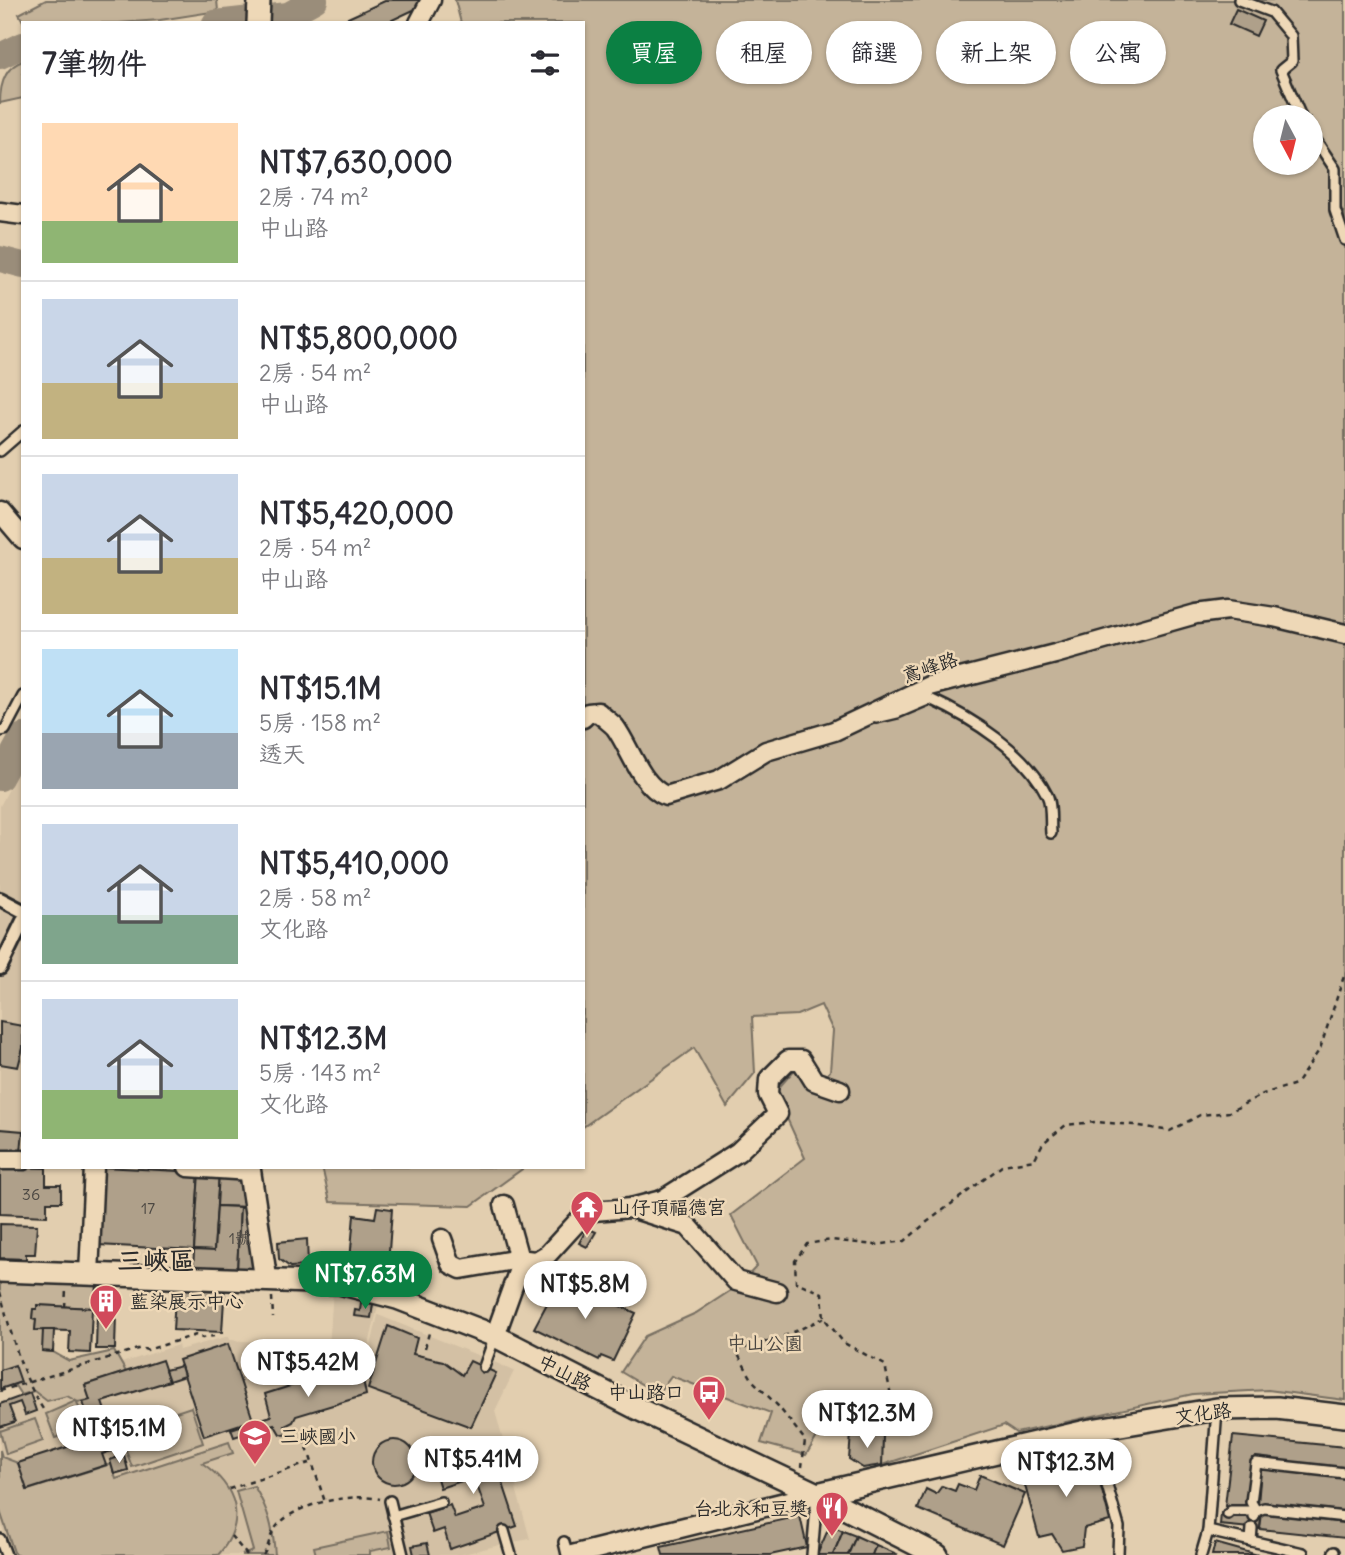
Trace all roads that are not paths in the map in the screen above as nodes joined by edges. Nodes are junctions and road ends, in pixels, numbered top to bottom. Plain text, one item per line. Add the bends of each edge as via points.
1 (259, 0) edge
2 (432, 0) edge
3 (1240, 0) edge
4 (258, 21) edge
5 (420, 21) edge
6 (1296, 105) edge
7 (1323, 150) edge
8 (0, 212) edge
9 (21, 215) edge
10 (1345, 240) edge
11 (21, 434) edge
12 (0, 451) edge
13 (2, 518) edge
14 (21, 537) edge
15 (1345, 634) edge
16 (21, 700) edge
17 (585, 716) edge
18 (845, 725) junction
19 (0, 731) edge
20 (1051, 833) dead end
21 (0, 899) edge
22 (21, 910) edge
23 (21, 925) edge
24 (0, 968) edge
25 (841, 1090) dead end
26 (0, 1160) edge
27 (21, 1160) edge
28 (94, 1169) edge
29 (249, 1169) edge
30 (504, 1205) dead end
31 (631, 1208) junction
32 (442, 1240) dead end
33 (526, 1260) junction
34 (0, 1271) edge
35 (89, 1274) junction
36 (266, 1279) junction
37 (777, 1292) dead end
38 (495, 1336) junction
39 (484, 1367) dead end
40 (1217, 1409) junction
41 (1345, 1416) edge
42 (1091, 1430) junction
43 (1345, 1473) edge
44 (811, 1491) junction
45 (390, 1501) road end
46 (441, 1502) dead end
47 (1228, 1514) dead end
48 (1255, 1514) junction
49 (393, 1516) junction
50 (1345, 1517) edge
51 (1252, 1528) dead end
52 (504, 1531) dead end
53 (1208, 1531) junction
54 (0, 1539) edge
55 (1251, 1541) junction
56 (568, 1551) edge
57 (1118, 1553) dead end
58 (1303, 1553) dead end
59 (6, 1555) edge
60 (403, 1555) edge
61 (511, 1555) edge
62 (812, 1555) edge
63 (937, 1555) edge
64 (1201, 1555) edge

1 - 4 street
2 - 5 street
3 - 6 lane via 1271,12 1291,36 1292,61 1281,70
7 - 10 lane via 1335,169 1335,210
8 - 9 street
11 - 12 lane
13 - 14 street
15 - 18 street, 鳶峰路 via 1228,610 1196,614 929,686
16 - 19 lane via 5,730
17 - 18 street, 鳶峰路 via 598,712 614,725 646,779 666,796 719,780 766,751
18 - 20 lane via 897,713 930,699 960,712 1028,767 1049,797
21 - 22 street
23 - 24 street
25 - 31 street via 814,1081 802,1060 788,1060 769,1079 768,1094 778,1114 738,1152 662,1200
26 - 27 street
28 - 35 street
29 - 36 street
30 - 33 street
31 - 33 street via 593,1211 548,1254
31 - 37 street via 688,1226 736,1281
32 - 33 street via 451,1264 461,1269
33 - 38 street
34 - 35 street, 中山路
35 - 36 street, 中山路
36 - 38 street, 中山路 via 339,1283 397,1298
38 - 39 lane
38 - 44 street, 中山路
40 - 41 street, 文化路 via 1277,1408
40 - 42 street, 文化路
40 - 53 lane
42 - 44 street, 文化路
42 - 57 lane via 1119,1527
43 - 48 lane via 1256,1463 1251,1502
44 - 56 street, 文化路
44 - 62 lane
44 - 63 street, 中山路
45 - 49 lane
46 - 49 lane
47 - 48 lane
48 - 50 lane via 1264,1508
49 - 60 lane
51 - 55 lane
52 - 61 lane
53 - 55 lane via 1226,1530
53 - 64 lane
54 - 59 lane
55 - 58 lane

